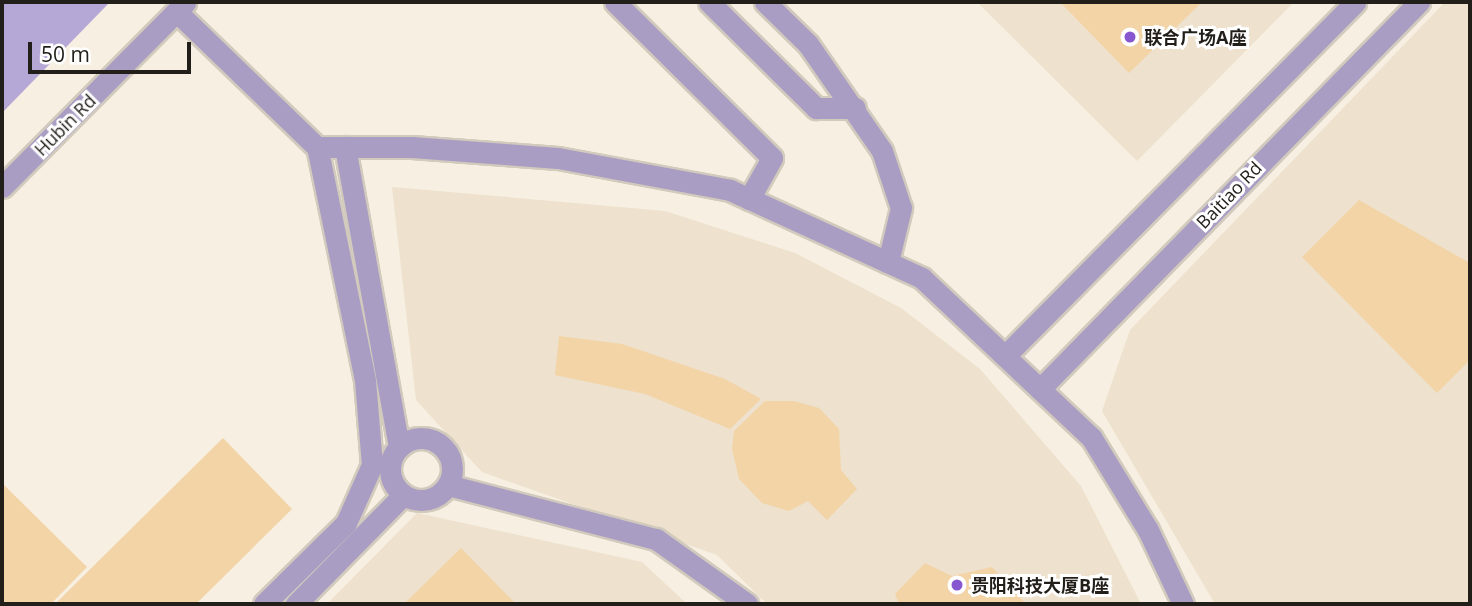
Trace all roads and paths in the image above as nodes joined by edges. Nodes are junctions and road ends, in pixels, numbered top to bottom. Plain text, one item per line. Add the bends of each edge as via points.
1 (615, 2) edge
2 (709, 2) edge
3 (765, 2) edge
4 (1354, 2) edge
5 (1419, 2) edge
6 (182, 7) edge
7 (855, 108) junction
8 (317, 146) junction
9 (345, 146) junction
10 (2, 187) edge
11 (749, 199) junction
12 (888, 262) junction
13 (1005, 356) junction
14 (1040, 389) junction
15 (399, 447) junction
16 (448, 485) junction
17 (403, 495) junction
18 (264, 604) edge
19 (296, 604) edge
20 (747, 604) edge
21 (1183, 604) edge

1 - 11 street via 772,158
2 - 7 street via 817,108
3 - 7 street via 808,44
4 - 13 street
5 - 14 street, Baitiao Rd
6 - 8 street
6 - 10 street, Hubin Rd
7 - 12 street via 882,151 901,208
8 - 9 street
8 - 18 street via 365,380 372,465 346,523
9 - 11 street via 558,158 730,190
9 - 15 street
11 - 12 street
12 - 13 street via 922,278
13 - 14 street
14 - 21 street via 1091,437 1148,530
15 - 16 street via 417,439 436,443 449,457
15 - 17 street via 390,466 391,477
16 - 17 street via 423,500
16 - 20 street via 656,539
17 - 19 street

